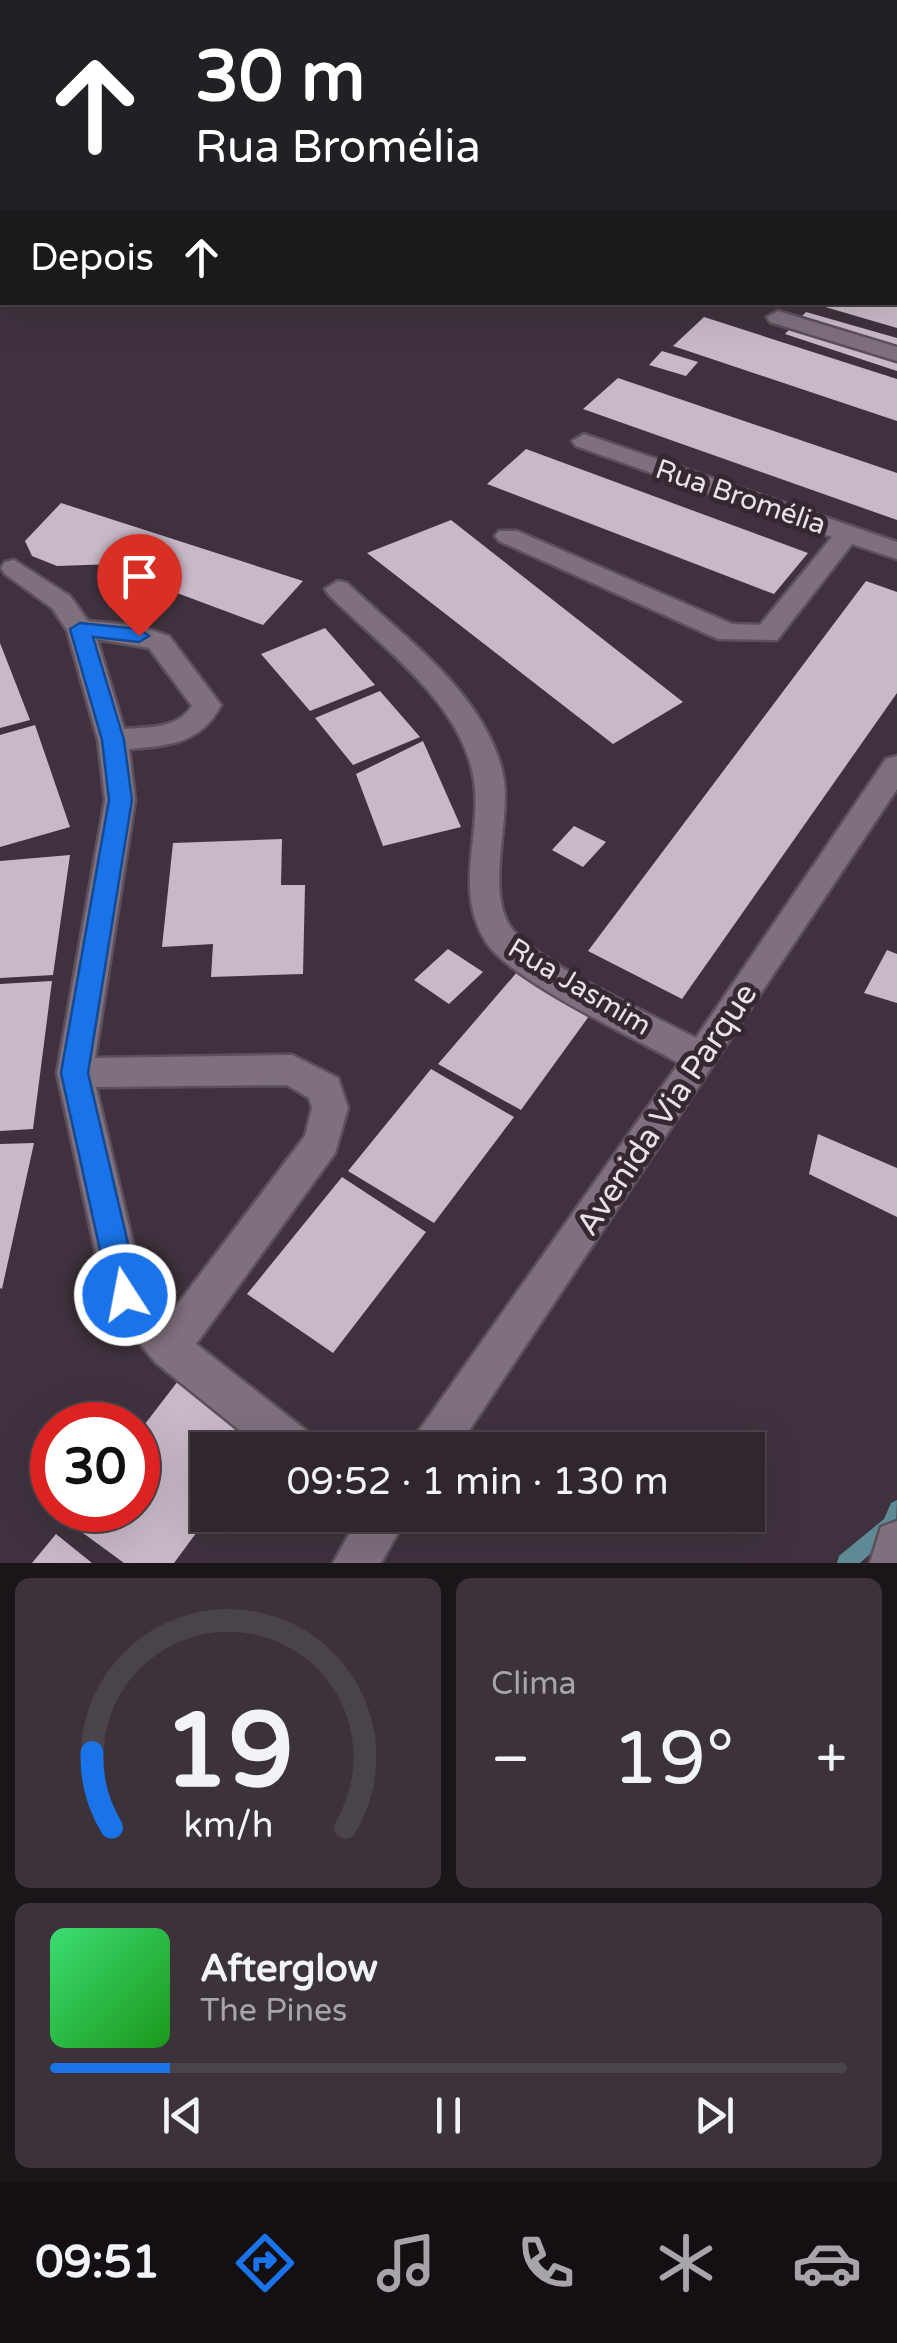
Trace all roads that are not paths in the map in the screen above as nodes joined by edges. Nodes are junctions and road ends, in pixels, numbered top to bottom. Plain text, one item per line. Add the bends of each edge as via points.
1 (778, 317) dead end
2 (897, 354) edge
3 (584, 441) dead end
4 (847, 534) junction
5 (508, 536) dead end
6 (897, 552) edge
7 (14, 568) dead end
8 (338, 590) dead end
9 (80, 629) junction
10 (113, 740) junction
11 (897, 766) edge
12 (702, 1058) junction
13 (75, 1073) junction
14 (169, 1348) junction
15 (274, 1432) edge
16 (443, 1432) edge
17 (373, 1532) edge
18 (897, 1542) edge
19 (355, 1563) edge
20 (892, 1563) edge

1 - 2 street
3 - 4 street, Rua Bromélia
4 - 5 street via 768,634 746,636
4 - 6 street, Rua Bromélia
7 - 9 street via 61,602
8 - 12 street, Rua Jasmim via 454,706 477,740 492,812 484,898 500,938
9 - 10 street
9 - 10 street via 159,642 207,705 202,720 186,731
10 - 13 street via 120,800
11 - 12 street, Avenida Via Parque
12 - 16 street, Avenida Via Parque
13 - 14 street via 125,1295
13 - 14 street via 292,1070 325,1089 330,1108 322,1142
14 - 15 street
17 - 19 street
18 - 20 street

